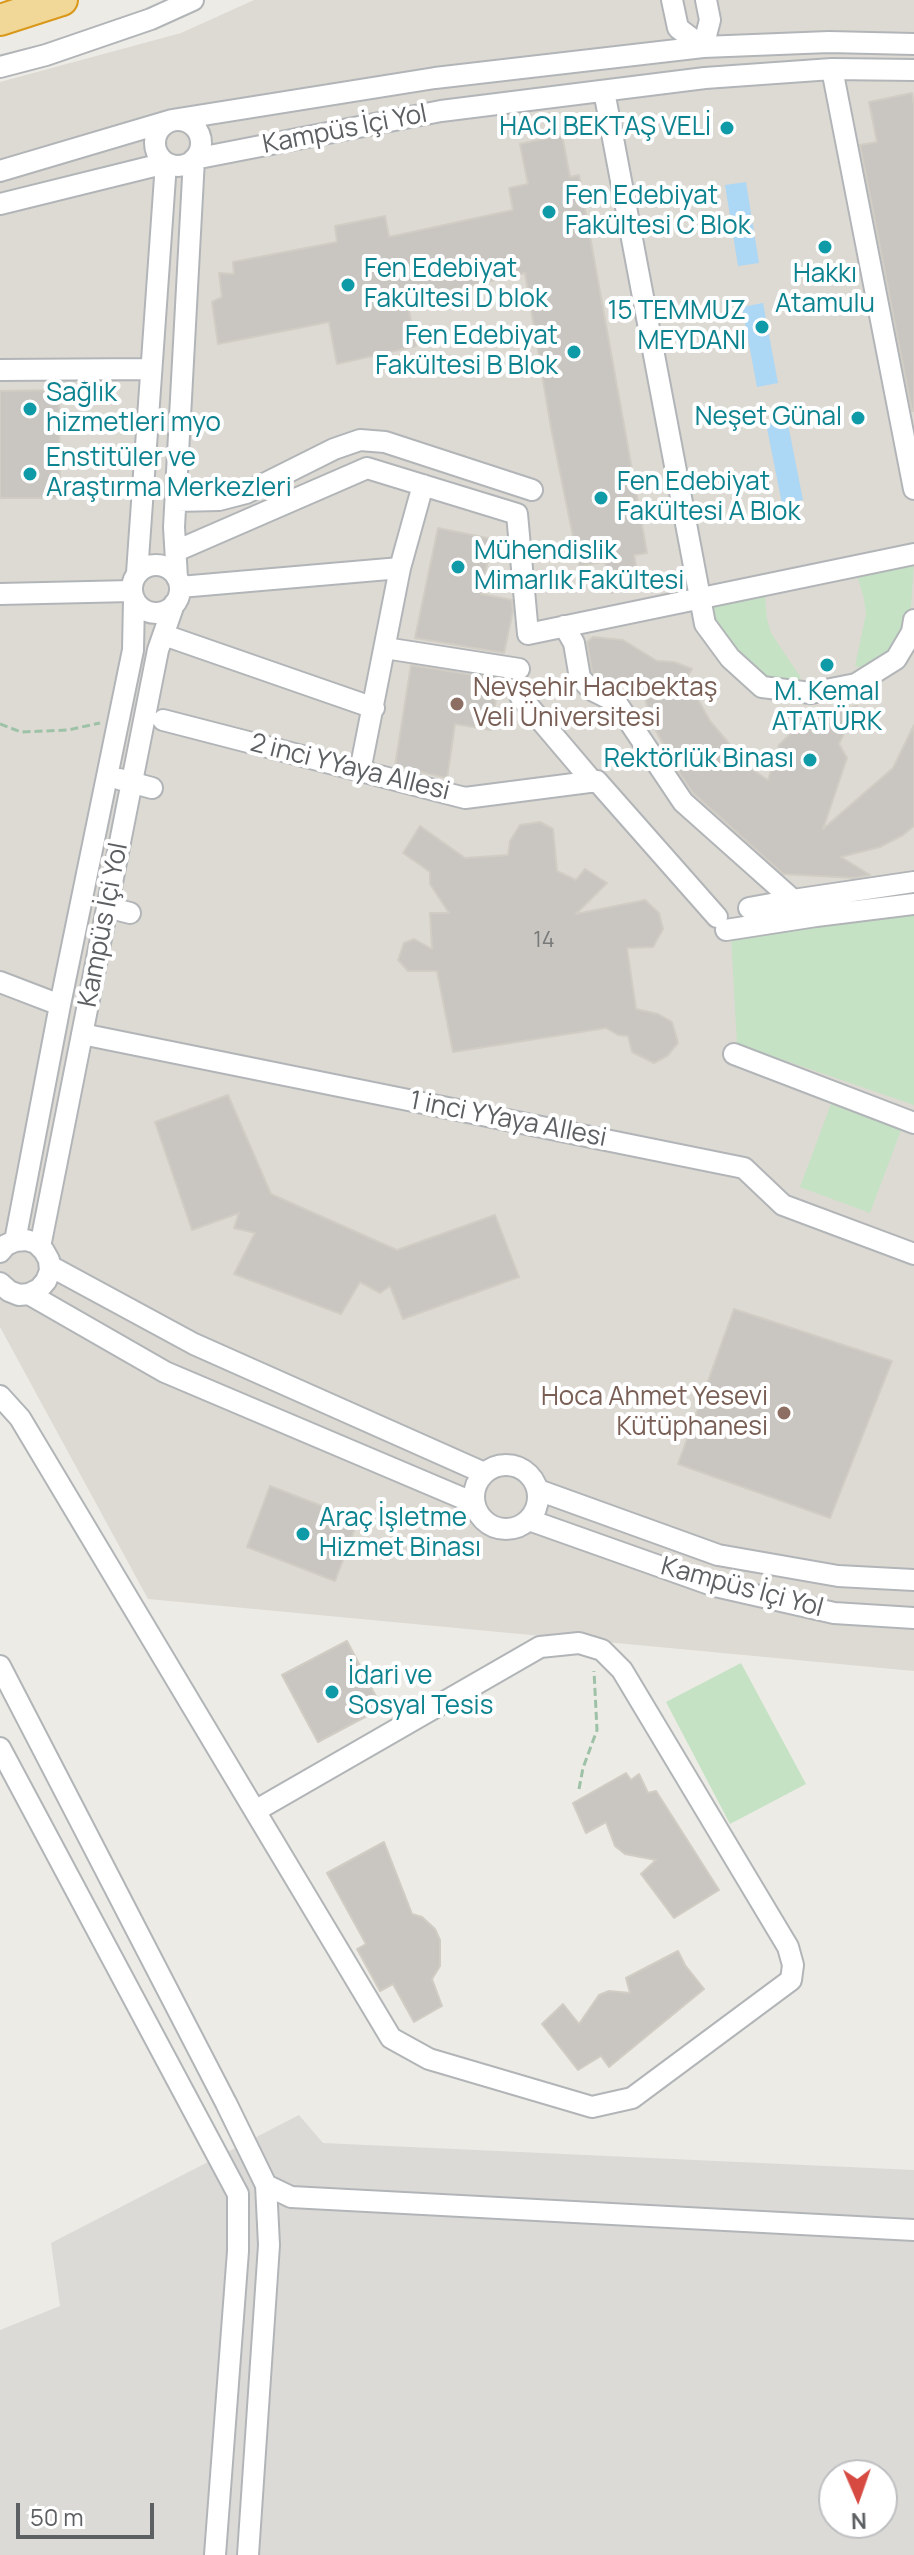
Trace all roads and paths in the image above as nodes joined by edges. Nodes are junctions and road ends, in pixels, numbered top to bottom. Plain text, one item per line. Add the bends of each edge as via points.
1 (62, 0) edge
2 (193, 0) edge
3 (672, 0) edge
4 (706, 0) edge
5 (0, 20) edge
6 (914, 44) edge
7 (703, 47) junction
8 (0, 67) edge
9 (832, 69) junction
10 (914, 70) edge
11 (705, 78) junction
12 (604, 91) junction
13 (172, 120) junction
14 (194, 159) junction
15 (166, 163) junction
16 (0, 171) edge
17 (0, 204) edge
18 (150, 369) junction
19 (0, 370) edge
20 (423, 485) junction
21 (914, 489) edge
22 (532, 490) dead end
23 (176, 501) junction
24 (176, 551) junction
25 (914, 554) edge
26 (400, 568) junction
27 (134, 588) junction
28 (177, 590) junction
29 (0, 594) edge
30 (699, 599) junction
31 (914, 620) edge
32 (564, 626) junction
33 (528, 634) junction
34 (164, 635) junction
35 (385, 648) junction
36 (518, 681) junction
37 (374, 708) junction
38 (119, 719) junction
39 (163, 720) dead end
40 (0, 724) edge
41 (360, 771) junction
42 (108, 775) junction
43 (593, 782) junction
44 (142, 786) junction
45 (914, 882) edge
46 (793, 900) junction
47 (914, 904) edge
48 (107, 907) junction
49 (749, 908) dead end
50 (130, 913) dead end
51 (0, 982) edge
52 (60, 1005) junction
53 (82, 1034) junction
54 (734, 1054) dead end
55 (914, 1123) edge
56 (6, 1244) edge
57 (40, 1247) junction
58 (914, 1254) edge
59 (50, 1266) junction
60 (0, 1283) edge
61 (29, 1294) junction
62 (0, 1396) edge
63 (484, 1473) junction
64 (538, 1490) junction
65 (474, 1503) junction
66 (529, 1520) junction
67 (914, 1580) edge
68 (914, 1618) edge
69 (593, 1647) junction
70 (0, 1666) edge
71 (0, 1748) edge
72 (579, 1789) dead end
73 (255, 1811) junction
74 (266, 2185) junction
75 (914, 2230) edge
76 (215, 2555) edge
77 (248, 2555) edge

1 - 5 highway
2 - 8 street via 106,35
3 - 7 street via 678,28
4 - 7 street via 710,20
6 - 7 street, Kampüs İçi Yol
7 - 11 street via 717,52 721,61 715,75
7 - 13 street, Kampüs İçi Yol via 435,78
9 - 10 street, Kampüs İçi Yol
9 - 11 street, Kampüs İçi Yol
9 - 21 street
11 - 12 street, Kampüs İçi Yol
12 - 14 street, Kampüs İçi Yol via 441,111
12 - 30 street
13 - 14 street via 187,121 198,131 201,146
13 - 15 street via 159,129 155,143
13 - 16 street, Kampüs İçi Yol
14 - 15 street via 180,166
14 - 23 street, Kampüs İçi Yol
15 - 17 street
15 - 18 street, Kampüs İçi Yol
18 - 19 street
18 - 27 street, Kampüs İçi Yol
20 - 24 street via 367,468
20 - 26 street
20 - 33 street via 517,514
22 - 23 street via 385,442 360,440 246,493
23 - 24 street, Kampüs İçi Yol
24 - 28 street, Kampüs İçi Yol
25 - 30 street
26 - 28 street
26 - 35 street
27 - 28 street via 154,565 171,571
27 - 28 street via 140,607 158,613
27 - 29 street
27 - 38 street, Kampüs İçi Yol via 133,650
28 - 34 street, Kampüs İçi Yol
30 - 31 street via 705,624 730,658 762,687 811,693 856,684 896,659
30 - 32 street
32 - 33 street
32 - 46 street via 574,643 580,678 616,702 683,802
33 - 36 street
34 - 37 street
34 - 44 street, Kampüs İçi Yol
35 - 36 street
35 - 37 street
36 - 43 street
37 - 41 street
38 - 40 path via 68,730 21,732
38 - 42 street, Kampüs İçi Yol
39 - 41 street, 2 inci YYaya Allesi
41 - 43 street, 2 inci YYaya Allesi via 465,798
42 - 44 street
42 - 52 street, Kampüs İçi Yol
43 - 47 street via 721,923
44 - 48 street, Kampüs İçi Yol
45 - 46 street
46 - 49 street
48 - 50 street
48 - 53 street, Kampüs İçi Yol
51 - 52 street
52 - 56 street, Kampüs İçi Yol
53 - 57 street, Kampüs İçi Yol
53 - 58 street, 1 inci YYaya Allesi via 744,1168 783,1205
54 - 55 street
56 - 57 street via 26,1240
57 - 59 street
59 - 61 street via 46,1281
59 - 63 street via 194,1344
60 - 61 street via 19,1295
61 - 65 street via 165,1372
62 - 73 street via 20,1418
63 - 64 street via 516,1466
63 - 65 street
64 - 66 street
64 - 67 street, Kampüs İçi Yol via 718,1555 838,1576
65 - 66 street via 486,1522 497,1528
66 - 68 street, Kampüs İçi Yol via 715,1586 834,1613
69 - 72 path via 597,1730
69 - 73 street via 540,1647
69 - 73 street via 622,1670 788,1947 793,1965 791,1980 632,2098 592,2107 429,2059 391,2038
70 - 74 street
71 - 76 street via 238,2194
74 - 75 street via 291,2197
74 - 77 street via 269,2245

